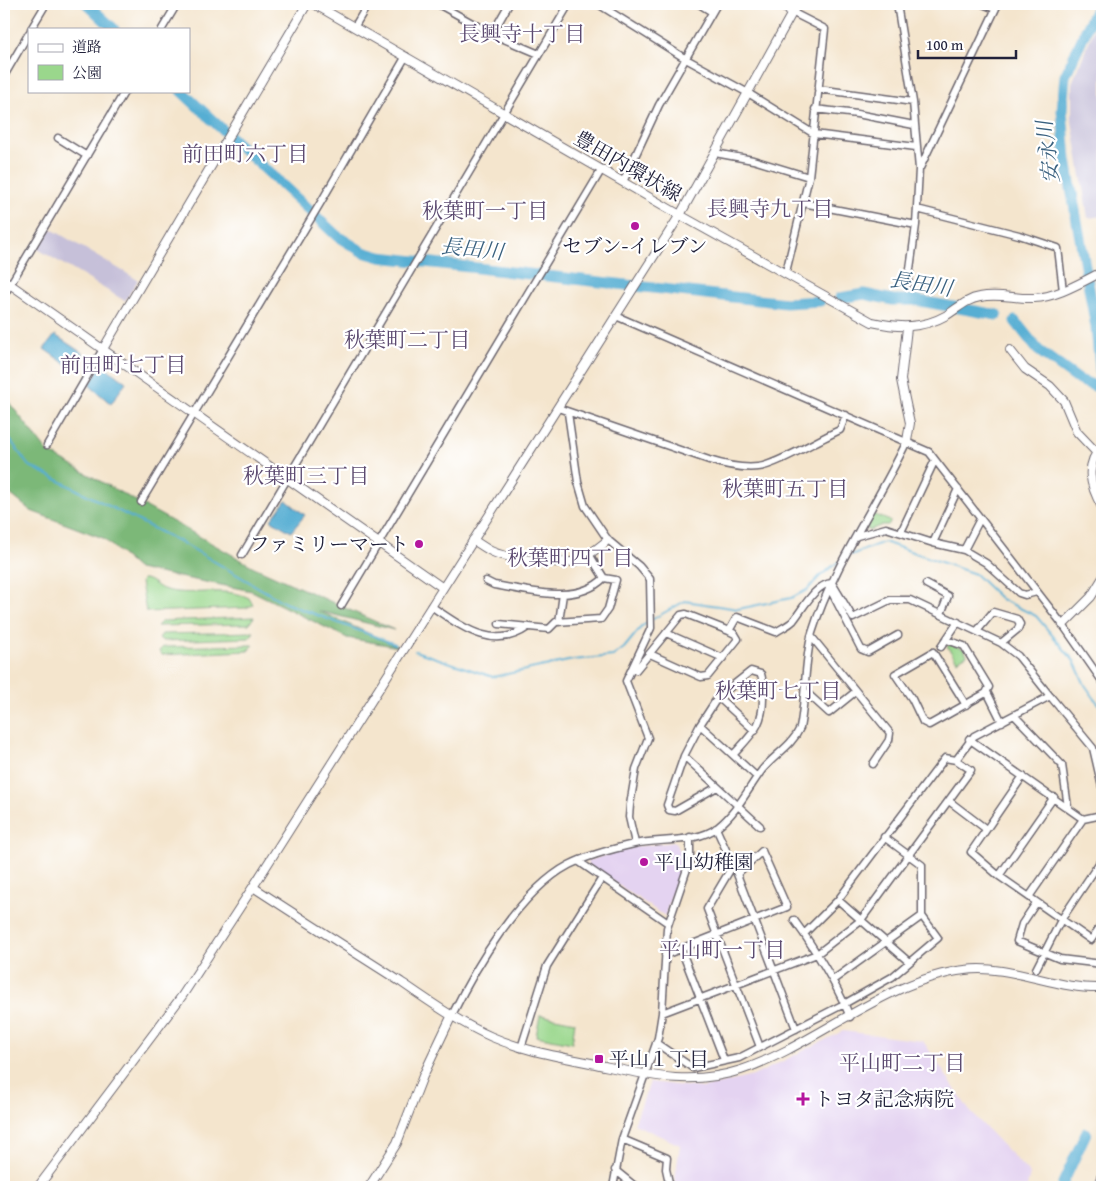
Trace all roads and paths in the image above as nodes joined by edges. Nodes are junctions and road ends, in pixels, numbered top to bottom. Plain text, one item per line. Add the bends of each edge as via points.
1 (46, 4) edge
2 (176, 4) edge
3 (307, 4) edge
4 (314, 4) edge
5 (368, 4) edge
6 (438, 4) edge
7 (509, 4) edge
8 (569, 4) edge
9 (598, 4) edge
10 (699, 4) edge
11 (718, 4) edge
12 (776, 4) edge
13 (797, 4) edge
14 (898, 4) edge
15 (983, 4) edge
16 (996, 6) edge
17 (712, 12) junction
18 (791, 14) junction
19 (355, 26) junction
20 (32, 28) edge
21 (163, 28) edge
22 (492, 34) junction
23 (28, 35) edge
24 (539, 54) junction
25 (406, 56) junction
26 (686, 59) junction
27 (4, 76) edge
28 (818, 89) junction
29 (124, 92) edge
30 (748, 93) junction
31 (913, 102) junction
32 (815, 109) junction
33 (504, 112) junction
34 (914, 125) junction
35 (814, 134) junction
36 (58, 138) dead end
37 (916, 146) junction
38 (715, 153) junction
39 (87, 156) junction
40 (602, 169) junction
41 (919, 169) junction
42 (809, 177) junction
43 (623, 182) junction
44 (803, 203) junction
45 (918, 209) junction
46 (680, 215) junction
47 (916, 225) junction
48 (786, 272) junction
49 (1102, 272) edge
50 (7, 282) edge
51 (908, 284) dead end
52 (1063, 291) junction
53 (4, 295) edge
54 (616, 316) junction
55 (906, 328) junction
56 (103, 349) junction
57 (1010, 350) dead end
58 (558, 408) junction
59 (568, 413) junction
60 (195, 414) junction
61 (846, 416) junction
62 (907, 441) junction
63 (47, 445) dead end
64 (1102, 446) edge
65 (1097, 453) junction
66 (935, 460) junction
67 (288, 479) junction
68 (958, 489) junction
69 (141, 502) dead end
70 (1102, 507) edge
71 (980, 519) junction
72 (901, 532) junction
73 (857, 536) junction
74 (474, 540) junction
75 (608, 540) junction
76 (380, 543) junction
77 (933, 544) junction
78 (964, 550) junction
79 (589, 554) junction
80 (242, 555) dead end
81 (604, 578) junction
82 (1102, 579) edge
83 (486, 581) dead end
84 (926, 584) dead end
85 (831, 586) junction
86 (443, 588) junction
87 (1037, 592) junction
88 (563, 594) junction
89 (341, 606) dead end
90 (431, 606) junction
91 (941, 614) junction
92 (559, 622) junction
93 (958, 622) junction
94 (499, 624) dead end
95 (1063, 625) junction
96 (528, 627) junction
97 (977, 630) junction
98 (728, 631) junction
99 (666, 633) junction
100 (811, 636) junction
101 (898, 636) dead end
102 (947, 640) junction
103 (1002, 643) junction
104 (941, 647) dead end
105 (650, 654) junction
106 (723, 658) junction
107 (636, 670) dead end
108 (1102, 680) edge
109 (806, 692) junction
110 (855, 692) junction
111 (987, 692) junction
112 (1050, 696) junction
113 (718, 697) junction
114 (966, 704) junction
115 (1014, 716) junction
116 (1002, 722) junction
117 (700, 725) junction
118 (755, 731) junction
119 (970, 740) junction
120 (733, 755) junction
121 (684, 756) junction
122 (956, 760) junction
123 (873, 764) dead end
124 (1023, 776) junction
125 (757, 777) junction
126 (716, 787) junction
127 (1102, 788) edge
128 (1054, 797) junction
129 (949, 801) junction
130 (737, 806) junction
131 (1068, 807) junction
132 (1102, 815) edge
133 (1083, 819) junction
134 (760, 826) dead end
135 (716, 828) junction
136 (986, 829) junction
137 (690, 837) junction
138 (884, 838) junction
139 (635, 843) junction
140 (910, 855) junction
141 (1102, 860) edge
142 (578, 861) junction
143 (733, 864) junction
144 (737, 874) junction
145 (999, 876) junction
146 (602, 878) junction
147 (253, 887) junction
148 (1029, 897) junction
149 (838, 900) junction
150 (1036, 903) junction
151 (922, 916) junction
152 (794, 920) dead end
153 (861, 920) junction
154 (1061, 920) junction
155 (755, 921) junction
156 (668, 923) junction
157 (1102, 924) edge
158 (804, 934) junction
159 (718, 935) junction
160 (886, 942) junction
161 (681, 949) junction
162 (1044, 953) junction
163 (817, 954) junction
164 (665, 955) junction
165 (909, 962) junction
166 (1102, 964) edge
167 (1036, 969) dead end
168 (773, 970) junction
169 (833, 980) junction
170 (737, 984) junction
171 (1102, 988) edge
172 (700, 998) junction
173 (844, 1004) junction
174 (662, 1013) junction
175 (452, 1016) junction
176 (850, 1017) junction
177 (796, 1029) junction
178 (656, 1043) junction
179 (760, 1047) junction
180 (521, 1048) junction
181 (724, 1060) junction
182 (644, 1074) junction
183 (622, 1139) junction
184 (615, 1170) junction
185 (1102, 1173) edge
186 (38, 1187) edge
187 (369, 1187) edge
188 (613, 1187) edge
189 (636, 1187) edge
190 (670, 1187) edge
191 (1097, 1187) edge

1 - 20 street
2 - 21 street
3 - 56 street
4 - 19 street, 豊田内環状線
5 - 19 street
6 - 22 street
7 - 22 street
8 - 24 street
9 - 26 street
10 - 17 street
11 - 17 street
12 - 18 street
13 - 18 street
14 - 31 street
15 - 16 street
16 - 41 street
17 - 26 street
18 - 28 street via 826,30
18 - 30 street
19 - 25 street, 豊田内環状線
22 - 24 street
23 - 27 street
24 - 33 street
25 - 33 street, 豊田内環状線
25 - 60 street
26 - 30 street
26 - 43 street via 659,105
28 - 31 street
28 - 32 street
29 - 39 street
30 - 35 street
30 - 38 street
31 - 34 street
32 - 34 street
32 - 35 street
33 - 40 street, 豊田内環状線
33 - 67 street
34 - 37 street
35 - 37 street
35 - 42 street
36 - 39 street
37 - 41 street
38 - 42 street via 753,160
38 - 46 street
39 - 50 street
40 - 43 street, 豊田内環状線
40 - 76 street
41 - 45 street
42 - 44 street
43 - 46 street, 豊田内環状線
44 - 47 street
44 - 48 street
45 - 47 street
45 - 52 street via 1019,234 1058,248
46 - 48 street, 豊田内環状線
46 - 54 street
47 - 51 street
48 - 55 street, 豊田内環状線 via 872,322
49 - 52 street, 豊田内環状線
50 - 53 street
50 - 56 street
52 - 55 street, 豊田内環状線 via 1036,298 980,297 931,322
54 - 58 street
54 - 61 street
55 - 62 street via 901,380 910,423
56 - 60 street
56 - 63 street
57 - 65 street via 1025,370 1050,386 1060,397 1077,432
58 - 59 street
58 - 74 street
59 - 61 street via 730,466 744,467 766,465 840,430
59 - 75 street via 582,497
60 - 67 street
60 - 69 street
61 - 62 street
62 - 66 street via 929,452
62 - 73 street
64 - 65 street
65 - 70 street via 1090,474
66 - 68 street
66 - 72 street
67 - 76 street
67 - 80 street
68 - 71 street
68 - 77 street
71 - 78 street
71 - 87 street
72 - 73 street via 881,528
72 - 77 street
73 - 85 street
74 - 79 street via 505,556 554,563 576,561
74 - 86 street
75 - 79 street
75 - 139 street via 647,574 651,583 651,624 626,681 648,738 636,769 629,811
76 - 86 street
76 - 89 street
77 - 78 street
78 - 87 street via 986,563 1019,593
79 - 81 street
81 - 88 street via 581,593
81 - 92 street via 616,580 608,609 601,619
82 - 95 street via 1091,597
83 - 88 street via 494,585
84 - 91 street via 948,596
85 - 91 street via 853,618 890,600 910,600
85 - 98 street via 826,583 792,622 776,632 737,616
85 - 100 street
85 - 101 street via 860,650 868,652
86 - 90 street
87 - 95 street
88 - 92 street
90 - 96 street via 473,633 489,638 519,634
90 - 147 street
91 - 93 street
92 - 96 street via 549,630
93 - 97 street
93 - 102 street
94 - 96 street
95 - 108 street
97 - 103 street
97 - 103 street via 993,612 1017,619 1018,629
98 - 99 street via 686,614 681,615
98 - 106 street via 738,638
99 - 105 street
99 - 106 street
100 - 109 street
100 - 110 street
102 - 104 street
102 - 111 street via 964,646 989,687
103 - 112 street via 1018,656
105 - 106 street via 701,677 708,676
105 - 107 street
109 - 110 street via 829,713
109 - 125 street via 796,735
110 - 123 street via 890,733
111 - 114 street
111 - 116 street
112 - 115 street
112 - 127 street via 1094,748
113 - 117 street
113 - 118 street
113 - 118 street via 752,671 761,674 763,712
114 - 114 street via 929,725 923,722 894,674 933,652
115 - 116 street
115 - 131 street via 1062,765
116 - 119 street
117 - 120 street
117 - 121 street
118 - 120 street
119 - 122 street
119 - 124 street
120 - 125 street
121 - 126 street
121 - 126 street via 667,804 669,810 675,811
122 - 129 street via 971,770
122 - 138 street via 945,758
124 - 128 street
124 - 136 street
125 - 130 street
126 - 130 street
128 - 131 street
128 - 145 street
129 - 136 street
129 - 140 street
130 - 134 street
130 - 135 street
131 - 133 street
132 - 133 street
133 - 148 street
135 - 137 street
135 - 143 street
136 - 145 street via 970,852
137 - 139 street
137 - 156 street via 690,860
138 - 140 street
138 - 149 street
139 - 142 street
140 - 151 street via 922,865
140 - 153 street
141 - 154 street
142 - 146 street
142 - 175 street via 541,885 513,916 465,989
143 - 144 street
143 - 159 street via 707,909
144 - 155 street
144 - 155 street via 762,851 787,907
145 - 148 street
146 - 156 street
146 - 180 street via 547,966
147 - 175 street
147 - 186 street via 182,996
148 - 150 street
149 - 153 street
149 - 158 street
150 - 154 street
150 - 162 street via 1022,924 1017,941
151 - 160 street
151 - 165 street via 938,938
152 - 158 street
153 - 160 street
153 - 163 street
154 - 157 street via 1091,940
154 - 162 street
155 - 159 street
155 - 168 street
156 - 164 street
158 - 163 street
159 - 161 street
159 - 170 street
160 - 165 street
160 - 169 street
161 - 164 street
161 - 172 street
162 - 166 street via 1060,959
162 - 167 street
163 - 168 street
163 - 169 street
164 - 174 street
165 - 173 street via 892,977
168 - 170 street
168 - 177 street
169 - 173 street
170 - 172 street
170 - 179 street
171 - 176 street via 967,970 928,978 882,998
172 - 174 street
172 - 181 street
173 - 176 street
173 - 177 street
174 - 178 street
175 - 180 street
175 - 187 street via 423,1076 397,1143
176 - 182 street via 735,1072 697,1080
177 - 179 street
178 - 181 street via 692,1068
178 - 182 street
179 - 181 street via 739,1058
180 - 182 street
182 - 183 street
183 - 184 street
183 - 190 street via 667,1158
184 - 188 street
184 - 189 street
185 - 191 street

